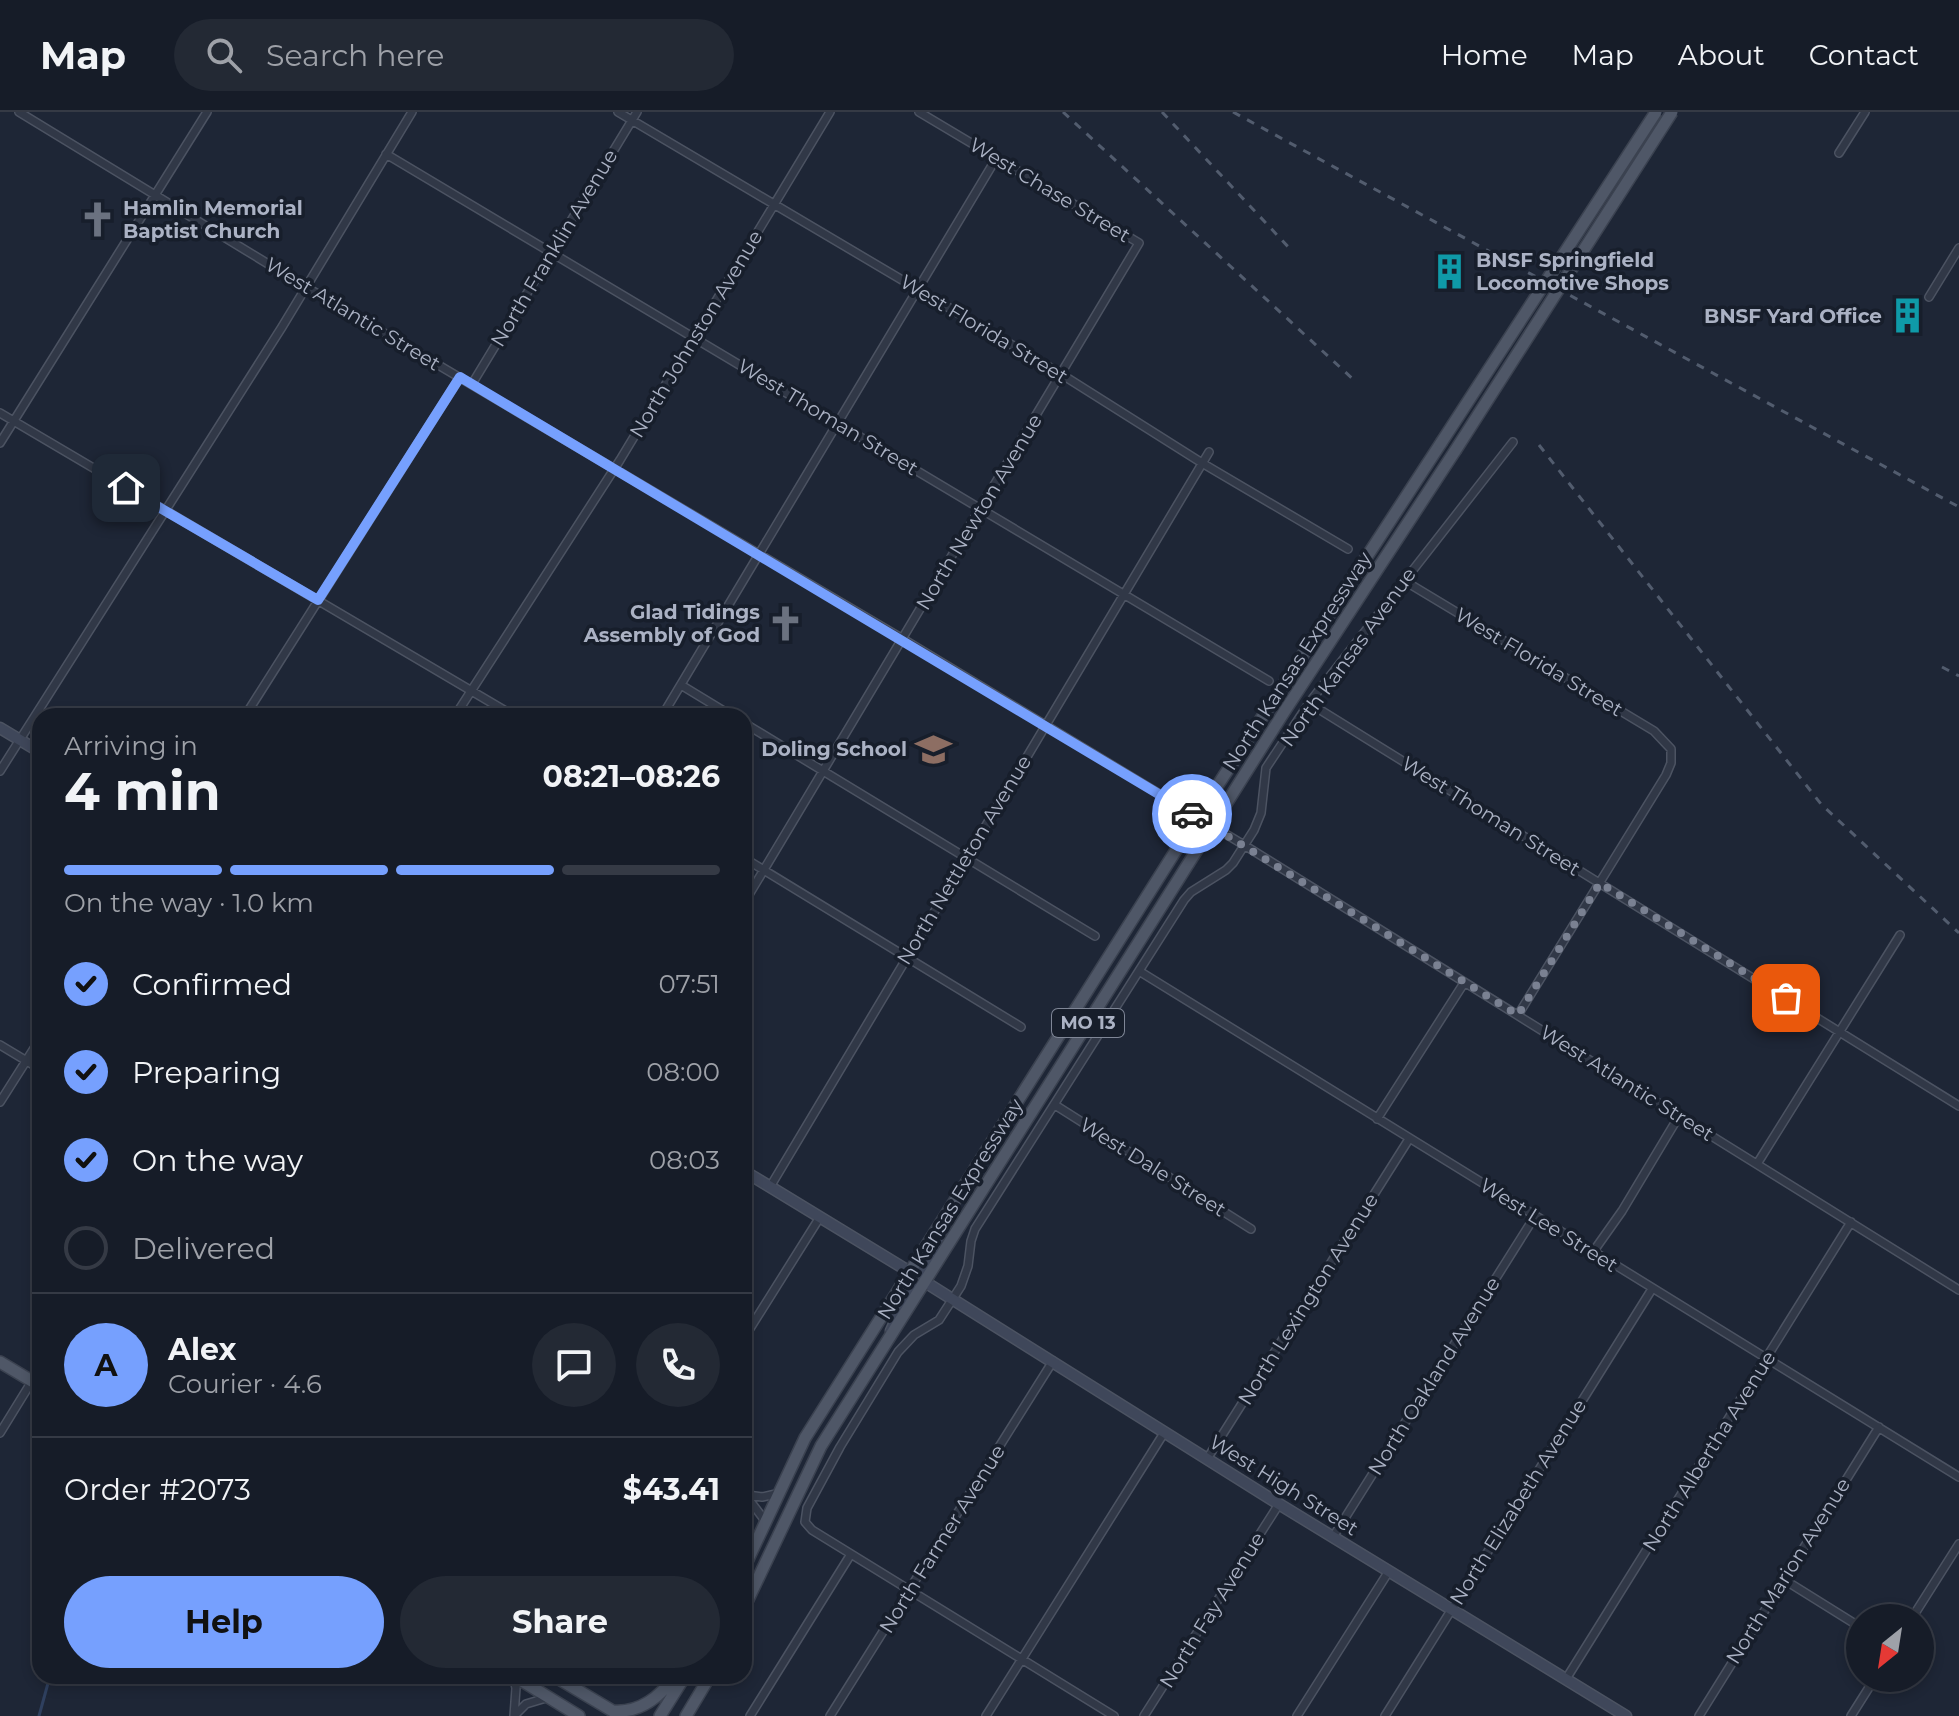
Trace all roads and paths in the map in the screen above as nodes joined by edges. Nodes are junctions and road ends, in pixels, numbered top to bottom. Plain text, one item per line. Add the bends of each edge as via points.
1 (19, 112) edge
2 (207, 112) edge
3 (412, 112) edge
4 (618, 112) edge
5 (637, 112) edge
6 (830, 112) edge
7 (919, 112) edge
8 (1656, 112) edge
9 (1672, 112) edge
10 (1865, 112) edge
11 (632, 120) junction
12 (1839, 153) dead end
13 (386, 154) junction
14 (997, 157) junction
15 (156, 194) junction
16 (774, 205) junction
17 (1139, 243) joint
18 (1959, 248) edge
19 (552, 252) junction
20 (306, 287) junction
21 (918, 290) junction
22 (1929, 297) dead end
23 (695, 337) junction
24 (1061, 374) junction
25 (460, 377) junction
26 (472, 384) junction
27 (0, 413) edge
28 (14, 422) junction
29 (838, 424) junction
30 (1513, 442) dead end
31 (0, 443) edge
32 (1209, 452) dead end
33 (1202, 463) junction
34 (613, 467) junction
35 (982, 508) junction
36 (165, 511) junction
37 (1348, 549) dead end
38 (760, 555) junction
39 (1403, 580) junction
40 (1124, 594) junction
41 (318, 600) junction
42 (903, 639) junction
43 (1269, 681) dead end
44 (681, 685) junction
45 (471, 691) junction
46 (1309, 703) junction
47 (40, 708) edge
48 (250, 708) edge
49 (460, 708) edge
50 (500, 708) edge
51 (667, 708) edge
52 (719, 708) edge
53 (32, 720) edge
54 (1046, 726) junction
55 (0, 728) edge
56 (752, 728) edge
57 (20, 739) junction
58 (32, 747) edge
59 (0, 771) edge
60 (823, 772) junction
61 (1197, 817) junction
62 (1212, 826) junction
63 (1244, 845) junction
64 (965, 858) junction
65 (752, 863) edge
66 (764, 870) junction
67 (1600, 883) junction
68 (752, 890) edge
69 (1900, 935) dead end
70 (1095, 936) dead end
71 (906, 957) junction
72 (1139, 971) junction
73 (1464, 983) junction
74 (1518, 1015) junction
75 (1021, 1027) dead end
76 (1840, 1031) junction
77 (0, 1045) edge
78 (32, 1052) edge
79 (26, 1061) junction
80 (32, 1064) edge
81 (0, 1102) edge
82 (1055, 1105) junction
83 (1959, 1106) edge
84 (1679, 1116) junction
85 (1377, 1119) junction
86 (1409, 1139) junction
87 (1757, 1164) junction
88 (752, 1176) edge
89 (770, 1187) junction
90 (948, 1212) junction
91 (1535, 1216) junction
92 (820, 1217) junction
93 (1851, 1222) junction
94 (1251, 1229) dead end
95 (1593, 1252) junction
96 (910, 1272) junction
97 (925, 1282) junction
98 (1652, 1289) junction
99 (1959, 1290) edge
100 (953, 1299) junction
101 (752, 1325) edge
102 (887, 1343) junction
103 (1766, 1360) junction
104 (1053, 1361) junction
105 (0, 1362) edge
106 (32, 1381) edge
107 (32, 1389) edge
108 (1879, 1427) junction
109 (0, 1433) edge
110 (1164, 1433) junction
111 (1207, 1459) junction
112 (1959, 1477) edge
113 (780, 1493) junction
114 (752, 1495) edge
115 (752, 1502) edge
116 (1279, 1504) junction
117 (766, 1522) junction
118 (1333, 1537) junction
119 (1959, 1544) edge
120 (752, 1551) edge
121 (851, 1554) junction
122 (1389, 1571) junction
123 (1783, 1579) junction
124 (752, 1591) edge
125 (909, 1591) junction
126 (1921, 1604) edge
127 (1451, 1610) junction
128 (1846, 1618) edge
129 (1021, 1660) junction
130 (1566, 1679) junction
131 (515, 1684) edge
132 (527, 1684) edge
133 (568, 1684) edge
134 (669, 1684) edge
135 (680, 1684) edge
136 (705, 1684) edge
137 (1866, 1692) edge
138 (548, 1697) junction
139 (617, 1713) edge
140 (688, 1714) edge
141 (515, 1716) edge
142 (579, 1716) edge
143 (660, 1716) edge
144 (750, 1716) edge
145 (830, 1716) edge
146 (986, 1716) edge
147 (1114, 1716) edge
148 (1144, 1716) edge
149 (1297, 1716) edge
150 (1385, 1716) edge
151 (1626, 1716) edge
152 (1699, 1716) edge
153 (1851, 1716) edge

1 - 15 street, West Atlantic Street
2 - 15 street
3 - 13 street
4 - 11 street, West Florida Street
5 - 11 street, North Franklin Avenue
6 - 16 street, North Johnston Avenue
7 - 14 street, West Chase Street
8 - 61 main road, North Kansas Expressway / MO 13, bridge
9 - 62 main road, North Kansas Expressway / MO 13, bridge
10 - 12 street
11 - 16 street, West Florida Street
11 - 19 street, North Franklin Avenue
13 - 19 street, West Thoman Street
13 - 20 street
14 - 17 street, West Chase Street
14 - 21 street
15 - 20 street, West Atlantic Street
15 - 28 street
16 - 21 street, West Florida Street
16 - 23 street, North Johnston Avenue
17 - 24 street, North Newton Avenue
18 - 22 street
19 - 23 street, West Thoman Street
19 - 26 street, North Franklin Avenue
20 - 25 street, West Atlantic Street
20 - 36 street
21 - 24 street, West Florida Street
21 - 29 street
23 - 29 street, West Thoman Street
23 - 34 street, North Johnston Avenue
24 - 33 street, West Florida Street
24 - 35 street, North Newton Avenue
25 - 26 street, West Atlantic Street
25 - 41 street
26 - 34 street, West Atlantic Street
27 - 28 street
28 - 31 street
28 - 36 street
29 - 35 street, West Thoman Street
29 - 38 street
30 - 39 street, North Kansas Avenue
32 - 33 street, North Nettleton Avenue
33 - 37 street, West Florida Street
33 - 40 street, North Nettleton Avenue
34 - 38 street, West Atlantic Street
34 - 45 street, North Johnston Avenue
35 - 40 street, West Thoman Street
35 - 42 street, North Newton Avenue
36 - 41 street
36 - 47 street
38 - 42 street, West Atlantic Street
38 - 44 street
39 - 46 street, North Kansas Avenue
39 - 67 street, West Florida Street via 1654,731 1671,749 1666,775
40 - 43 street, West Thoman Street
40 - 54 street, North Nettleton Avenue
41 - 45 street
41 - 48 street
42 - 54 street, West Atlantic Street
42 - 60 street, North Newton Avenue
44 - 51 street
44 - 52 street
45 - 49 street, North Johnston Avenue
45 - 50 street
46 - 63 street, North Kansas Avenue via 1266,768 1261,813
46 - 67 street, West Thoman Street
53 - 57 street
54 - 61 street, West Atlantic Street
54 - 64 street, North Nettleton Avenue
55 - 57 street
56 - 60 street
57 - 58 street
57 - 59 street
60 - 64 street
60 - 66 street, North Newton Avenue
61 - 62 street, West Atlantic Street
61 - 90 main road, North Kansas Expressway / MO 13
62 - 63 street, West Atlantic Street
62 - 97 main road, North Kansas Expressway / MO 13
63 - 72 street, North Kansas Avenue via 1226,870 1184,900
63 - 73 street, West Atlantic Street
64 - 70 street
64 - 71 street, North Nettleton Avenue
65 - 66 street
66 - 68 street, North Newton Avenue
66 - 71 street
67 - 74 street
67 - 76 street, West Thoman Street
69 - 76 street
71 - 75 street
71 - 89 street, North Nettleton Avenue
72 - 82 street, North Kansas Avenue
72 - 85 street, West Lee Street
73 - 74 street, West Atlantic Street
73 - 85 street
74 - 84 street, West Atlantic Street
76 - 83 street, West Thoman Street
76 - 87 street
77 - 79 street
78 - 79 street
79 - 80 street
79 - 81 street
82 - 94 street, West Dale Street
82 - 100 street, North Kansas Avenue via 975,1229 966,1276
84 - 87 street, West Atlantic Street
84 - 95 street
85 - 86 street, West Lee Street
86 - 91 street, West Lee Street
86 - 111 street, North Lexington Avenue
87 - 93 street, West Atlantic Street
88 - 89 street
89 - 92 street
90 - 96 main road, North Kansas Expressway / MO 13
90 - 97 street via 923,1272
91 - 95 street, West Lee Street
91 - 118 street, North Oakland Avenue
92 - 96 street
92 - 101 street
93 - 99 street, West Atlantic Street
93 - 103 street, North Albertha Avenue
95 - 98 street, West Lee Street
96 - 102 street via 911,1286
96 - 113 main road, North Kansas Expressway / MO 13 via 805,1438
97 - 100 street, West High Street
97 - 102 main road, North Kansas Expressway / MO 13
98 - 103 street, West Lee Street
98 - 127 street, North Elizabeth Avenue
100 - 104 street, West High Street
100 - 121 street, North Kansas Avenue via 939,1320 898,1352 807,1508 805,1522 812,1530
102 - 124 main road, North Kansas Expressway / MO 13 via 821,1446
103 - 108 street, West Lee Street
103 - 130 street, North Albertha Avenue
104 - 110 street, West High Street
104 - 125 street, North Farmer Avenue
105 - 106 main road
107 - 109 street
108 - 112 street, West Lee Street
108 - 123 street, North Marion Avenue
110 - 111 street, West High Street
110 - 129 street
111 - 116 street, West High Street
113 - 114 street
113 - 117 main road, North Kansas Expressway / MO 13
115 - 117 street
116 - 118 street, West High Street
116 - 148 street, North Fay Avenue
117 - 120 main road, North Kansas Expressway / MO 13
118 - 122 street, West High Street
119 - 126 street
121 - 125 street
121 - 144 street
122 - 127 street, West High Street
122 - 149 street
123 - 128 street
123 - 152 street, North Marion Avenue
125 - 129 street
125 - 145 street, North Farmer Avenue
127 - 130 street, West High Street
127 - 150 street, North Elizabeth Avenue
129 - 146 street
129 - 147 street
130 - 151 street, West High Street
131 - 141 street
132 - 138 main road
133 - 139 main road
134 - 139 main road via 646,1704
135 - 143 main road
136 - 140 main road
137 - 153 street
138 - 141 street via 526,1704
138 - 142 main road

